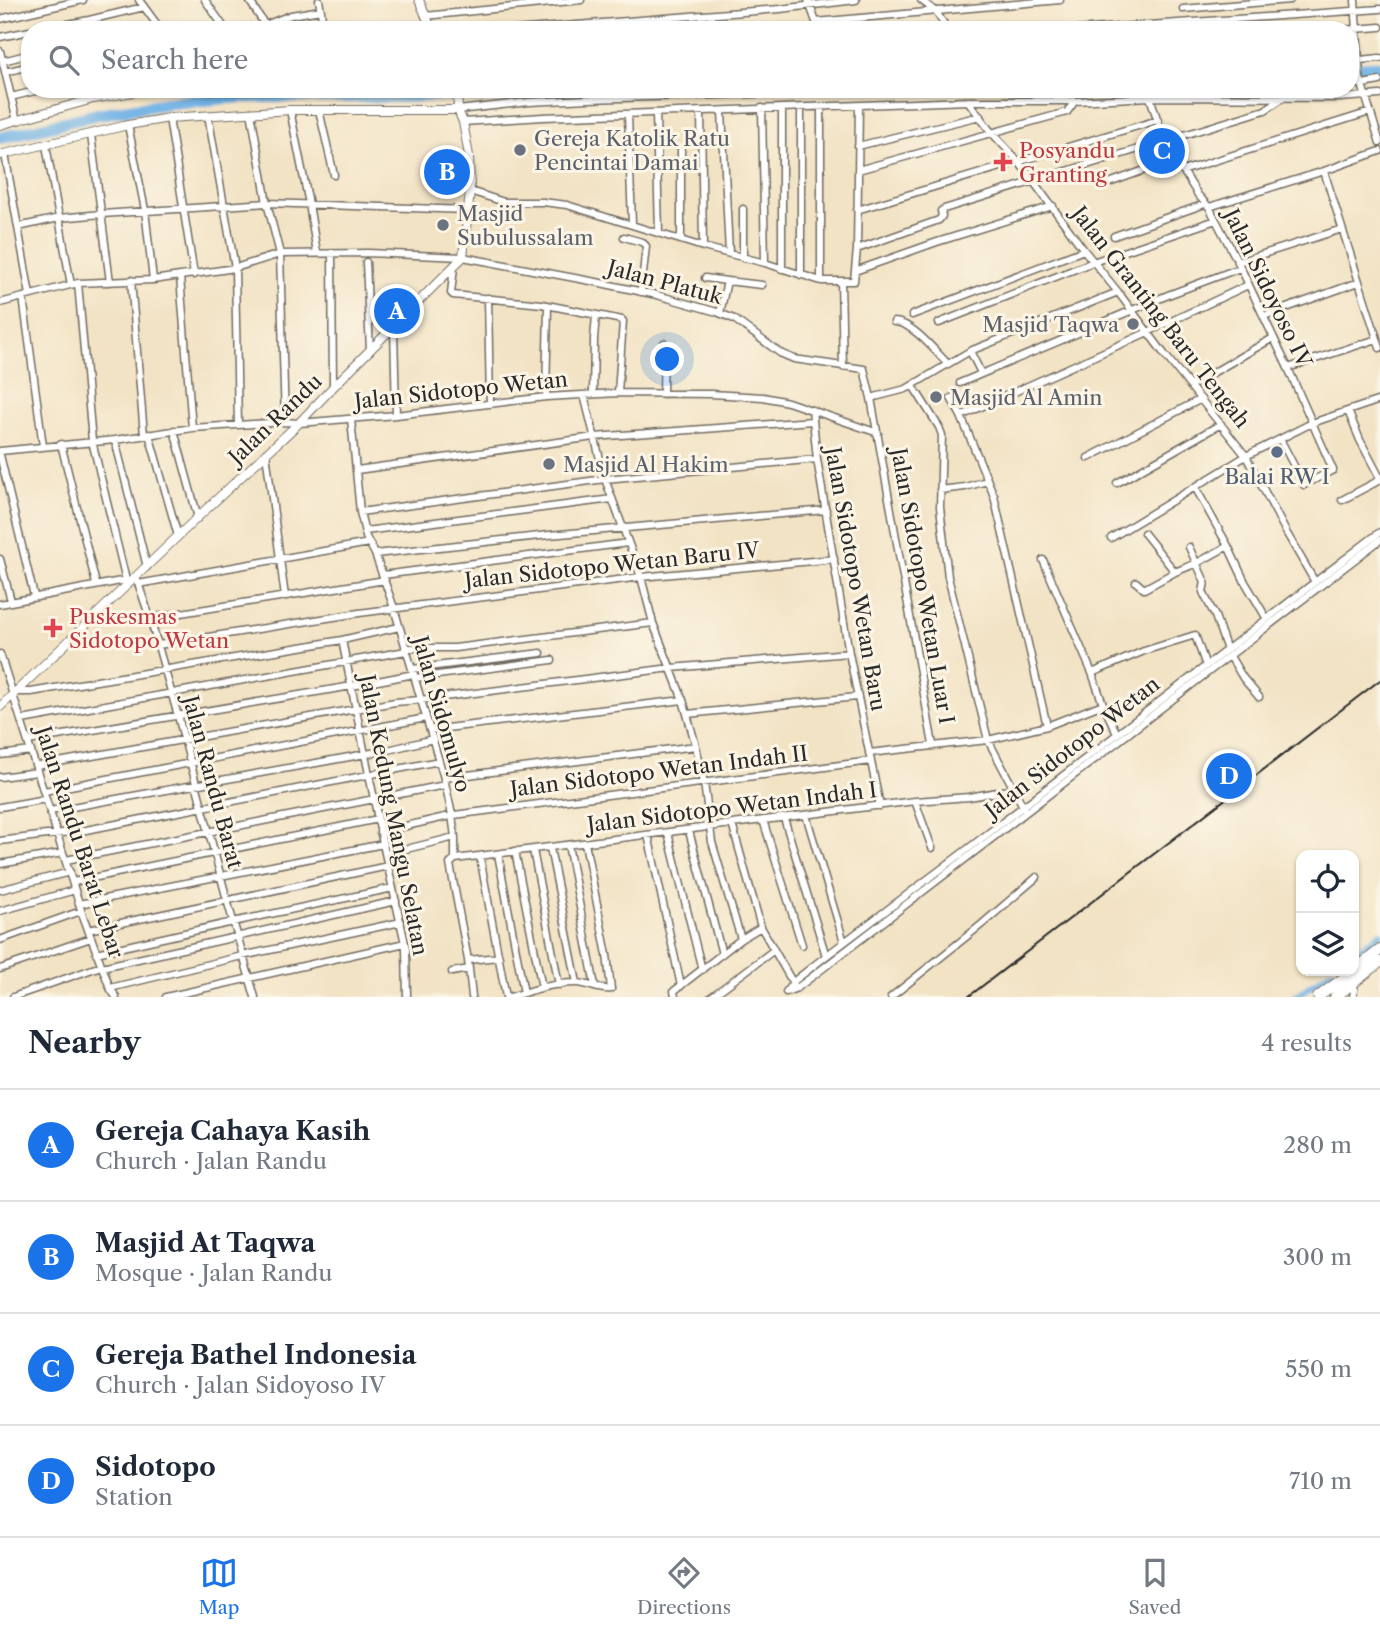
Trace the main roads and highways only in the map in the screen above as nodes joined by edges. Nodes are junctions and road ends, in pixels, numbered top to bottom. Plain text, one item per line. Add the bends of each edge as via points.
1 (1380, 950) edge
2 (1380, 962) edge
3 (1359, 966) edge
4 (1345, 976) edge
5 (1318, 997) edge
6 (1335, 997) edge

1 - 3 highway
2 - 6 highway
4 - 5 highway

